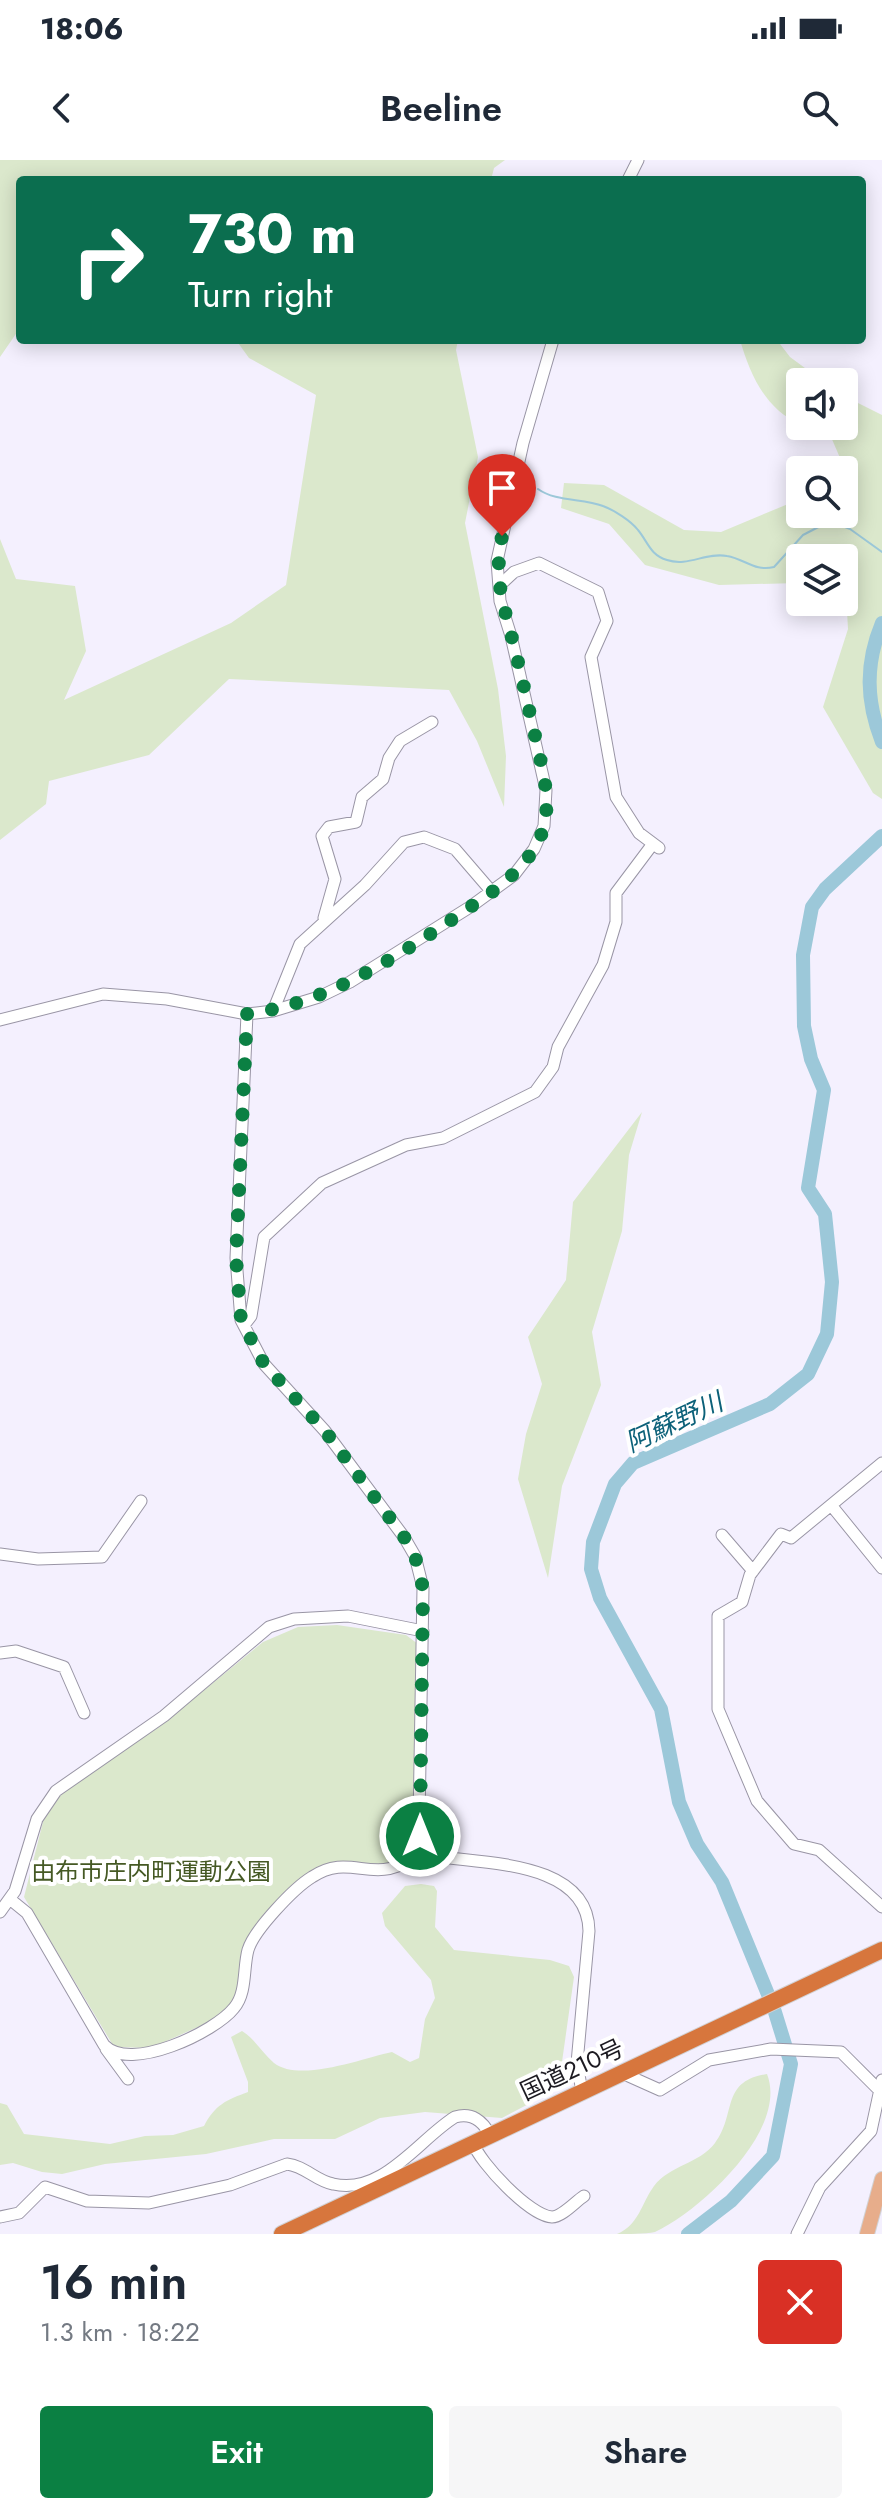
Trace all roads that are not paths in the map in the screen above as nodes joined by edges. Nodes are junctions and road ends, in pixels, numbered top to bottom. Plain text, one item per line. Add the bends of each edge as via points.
1 (552, 344) edge
2 (499, 586) junction
3 (432, 722) dead end
4 (492, 892) junction
5 (324, 919) junction
6 (273, 1011) junction
7 (247, 1014) junction
8 (0, 1020) edge
9 (244, 1325) junction
10 (882, 1463) edge
11 (141, 1501) dead end
12 (831, 1505) junction
13 (722, 1535) dead end
14 (0, 1554) edge
15 (882, 1568) edge
16 (753, 1571) junction
17 (423, 1631) junction
18 (0, 1653) edge
19 (84, 1713) dead end
20 (424, 1849) junction
21 (11, 1900) junction
22 (882, 1907) edge
23 (0, 1912) edge
24 (882, 1950) edge
25 (101, 2041) junction
26 (622, 2073) junction
27 (128, 2079) dead end
28 (881, 2086) edge
29 (582, 2092) junction
30 (490, 2135) junction
31 (473, 2143) junction
32 (882, 2179) edge
33 (584, 2196) dead end
34 (0, 2217) edge
35 (282, 2234) edge
36 (797, 2234) edge
37 (867, 2234) edge

1 - 2 street via 507,511 497,561
2 - 4 street via 546,802 534,849
2 - 9 street via 514,572 539,563 598,592 607,621 591,657 616,797 627,818 656,846 616,893 616,922 603,965 558,1047 553,1067 535,1092 443,1138 406,1145 322,1183 264,1237 251,1316
3 - 5 street via 400,741 383,779 362,797 356,822 329,827 322,836 335,879
4 - 5 street via 455,849 424,837 404,842
4 - 6 street via 350,982
5 - 6 street via 300,944
6 - 7 street
7 - 8 street via 120,993
7 - 9 street via 236,1258
9 - 17 street via 264,1364 325,1431 404,1537 423,1588
10 - 12 street
11 - 14 street via 102,1557
12 - 15 street
12 - 16 street via 791,1538 781,1534
13 - 16 street
16 - 22 street via 742,1602 718,1616 718,1709 766,1814 794,1844 819,1850
17 - 20 street via 419,1820
17 - 21 street via 369,1618 328,1616 288,1620 266,1629 164,1716 56,1791 37,1819
18 - 19 street via 16,1651 64,1667
20 - 25 street via 391,1871 335,1868 308,1879 254,1937 239,2000 220,2021 146,2055 116,2053
20 - 29 street via 435,1856 552,1876 584,1906 589,1931 577,2063
21 - 23 street
21 - 25 street via 27,1913
24 - 26 highway, 国道210号
25 - 27 street
26 - 28 street via 663,2090 709,2060 771,2049 846,2054
26 - 29 highway, 国道210号
28 - 36 street via 867,2139 820,2187
29 - 30 highway, 国道210号
30 - 31 highway, 国道210号
30 - 34 street via 475,2118 455,2117 407,2160 363,2182 333,2184 287,2164 230,2185 136,2204 87,2201 45,2187 19,2213
31 - 33 street via 505,2186 546,2215 558,2215
31 - 35 highway, 国道210号
32 - 37 main road

